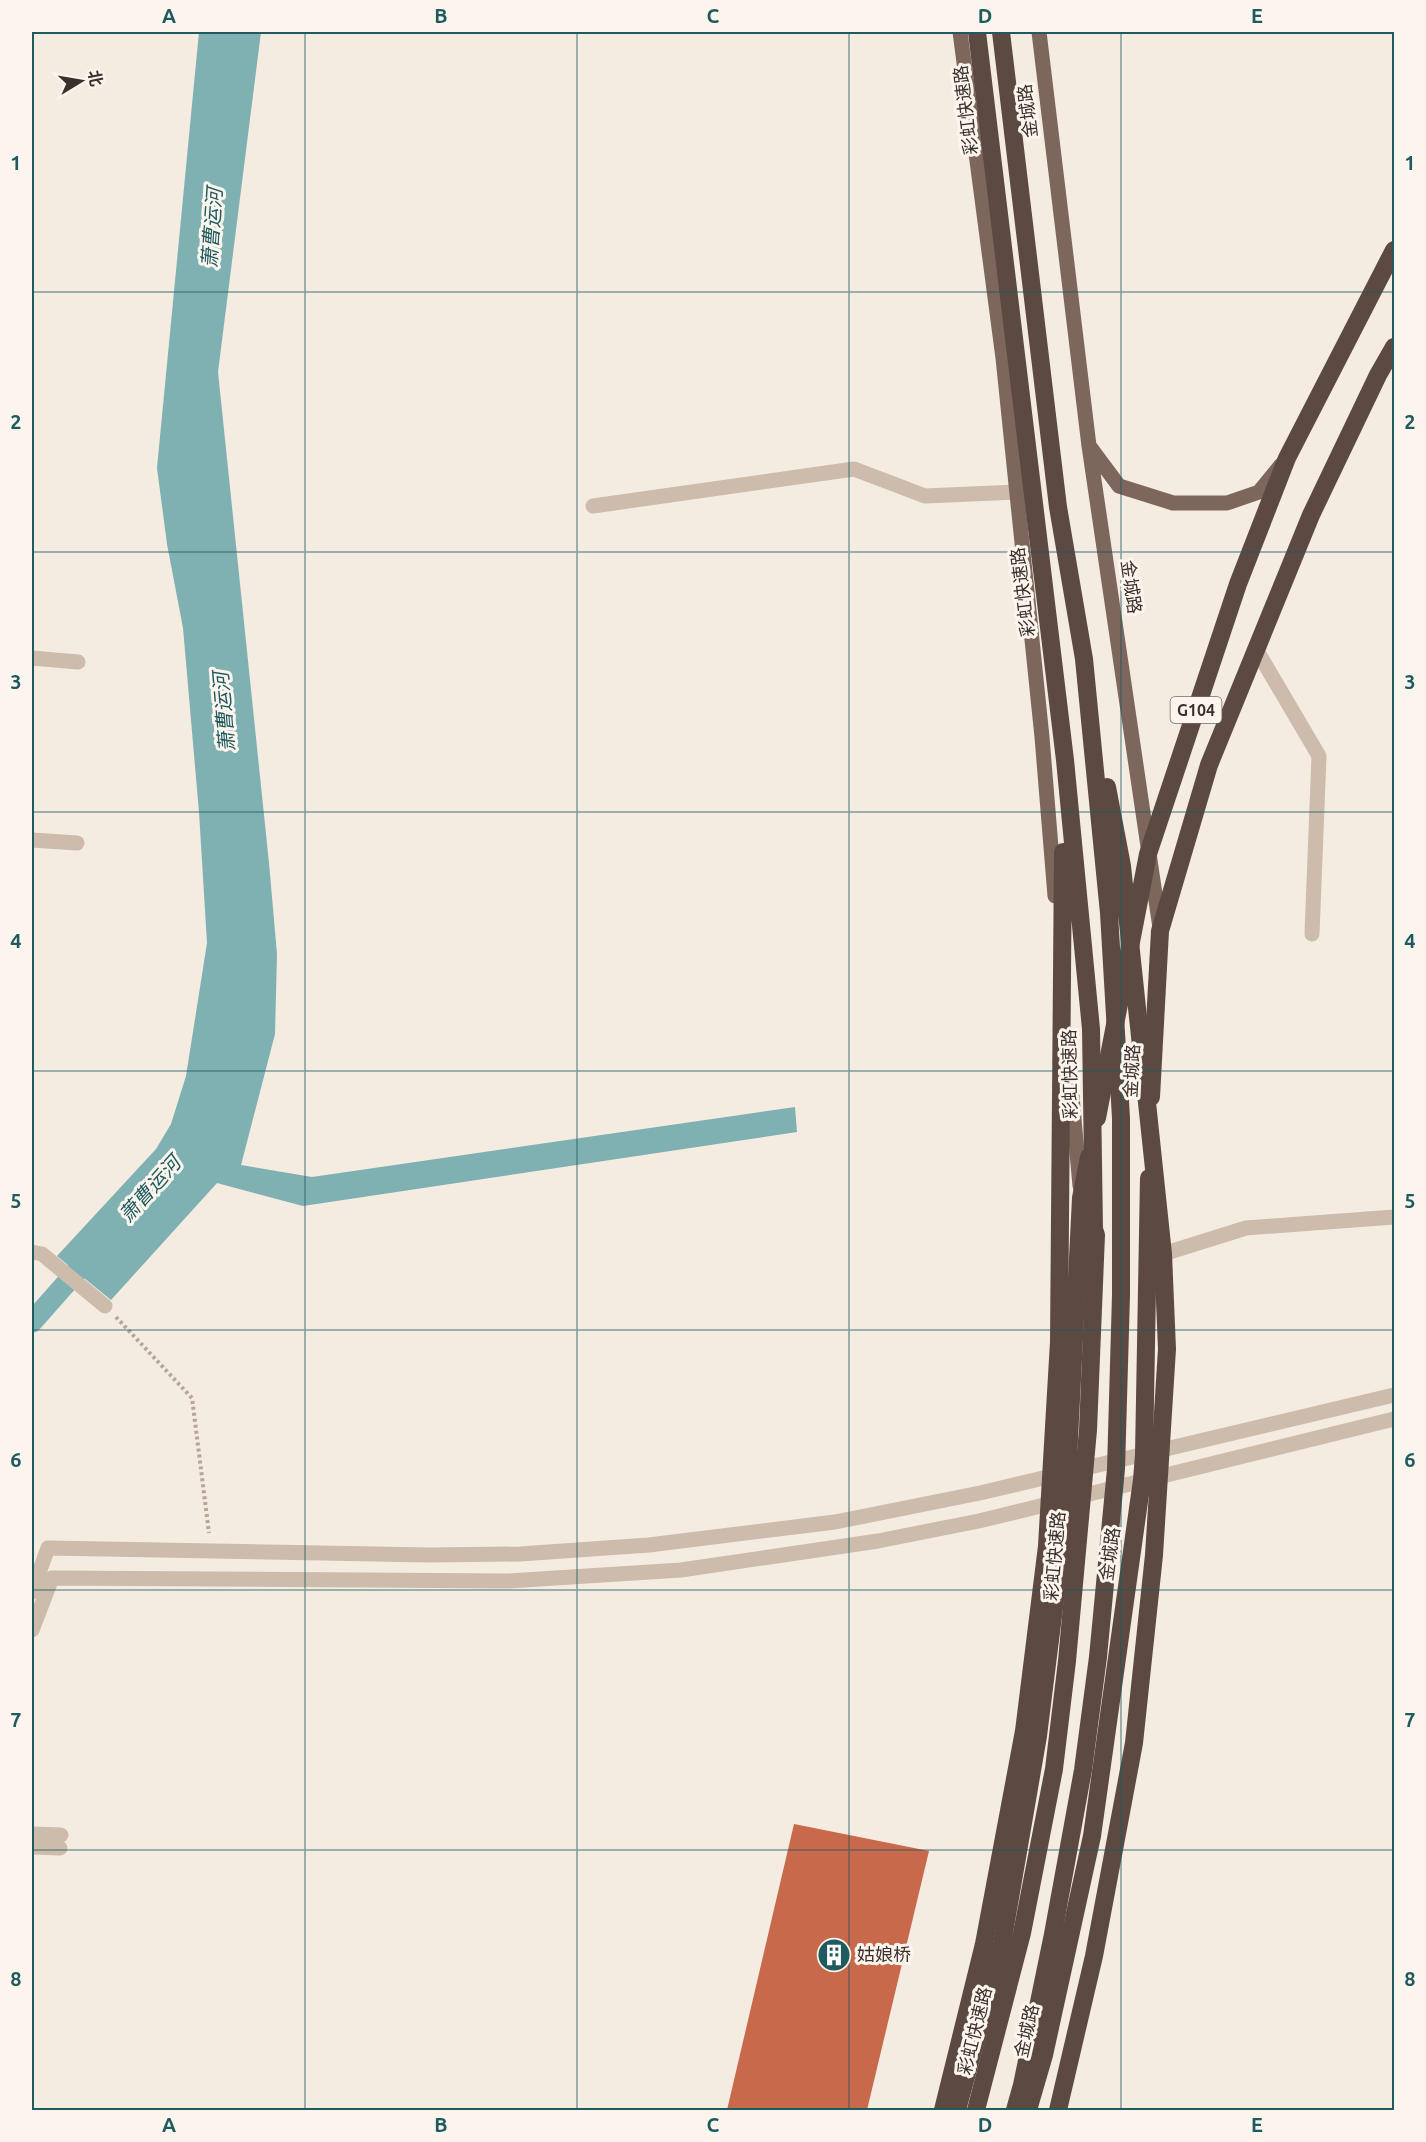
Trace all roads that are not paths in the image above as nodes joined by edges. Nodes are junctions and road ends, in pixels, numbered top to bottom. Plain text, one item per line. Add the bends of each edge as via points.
1 (960, 32) edge
2 (978, 32) edge
3 (1001, 32) edge
4 (1039, 32) edge
5 (1395, 250) edge
6 (1395, 347) edge
7 (1089, 446) junction
8 (1287, 458) junction
9 (1017, 492) junction
10 (593, 506) dead end
11 (1256, 649) junction
12 (32, 658) edge
13 (1084, 659) junction
14 (78, 662) dead end
15 (1065, 760) junction
16 (32, 840) edge
17 (77, 843) dead end
18 (1148, 854) junction
19 (1160, 931) junction
20 (1312, 934) dead end
21 (1081, 1198) junction
22 (1395, 1217) edge
23 (37, 1253) edge
24 (1163, 1254) junction
25 (105, 1306) road end
26 (1395, 1395) edge
27 (1395, 1419) edge
28 (1144, 1455) junction
29 (1067, 1473) junction
30 (1142, 1479) junction
31 (1066, 1499) junction
32 (32, 1592) edge
33 (32, 1630) edge
34 (32, 1834) edge
35 (32, 1847) edge
36 (943, 2110) edge
37 (957, 2110) edge
38 (976, 2110) edge
39 (1015, 2110) edge
40 (1028, 2110) edge
41 (1058, 2110) edge

1 - 9 main road
2 - 15 highway, 彩虹快速路, bridge
3 - 13 highway, bridge via 1058,507
4 - 7 main road, 金城路
5 - 8 highway, G104
6 - 11 highway, G104 via 1311,515
7 - 8 main road via 1119,486 1173,502 1227,503 1259,492
7 - 18 main road, 金城路
8 - 18 highway, G104 via 1238,584
9 - 10 street via 925,496 854,469
9 - 21 main road
11 - 19 highway, G104 via 1209,765
11 - 20 street via 1318,756
12 - 14 street
13 - 24 highway, bridge via 1122,866
13 - 39 highway, bridge via 1109,913 1121,1118 1116,1469 1083,1770
15 - 36 highway, bridge via 1059,1342 1047,1546 1024,1731 984,1944
15 - 38 highway, 彩虹快速路, bridge via 1091,1029 1096,1235 1088,1430 1054,1769 1022,1933
16 - 17 street
18 - 19 main road, 金城路
18 - 21 highway, G104
19 - 28 highway, 金城路 via 1150,1124
21 - 29 highway
22 - 24 street via 1246,1228
23 - 25 street
24 - 41 highway, bridge via 1167,1349 1154,1555 1134,1743 1094,1956
26 - 28 street
27 - 30 street
28 - 29 street
28 - 30 highway, 金城路
29 - 31 highway
29 - 32 street via 834,1522 649,1545 520,1554 429,1555 48,1548
30 - 31 street
30 - 40 highway, 金城路 via 1092,1836 1044,2055
31 - 33 street via 878,1541 681,1570 508,1581 52,1578
31 - 37 highway via 1038,1736 1002,1944
34 - 35 street via 60,1842

